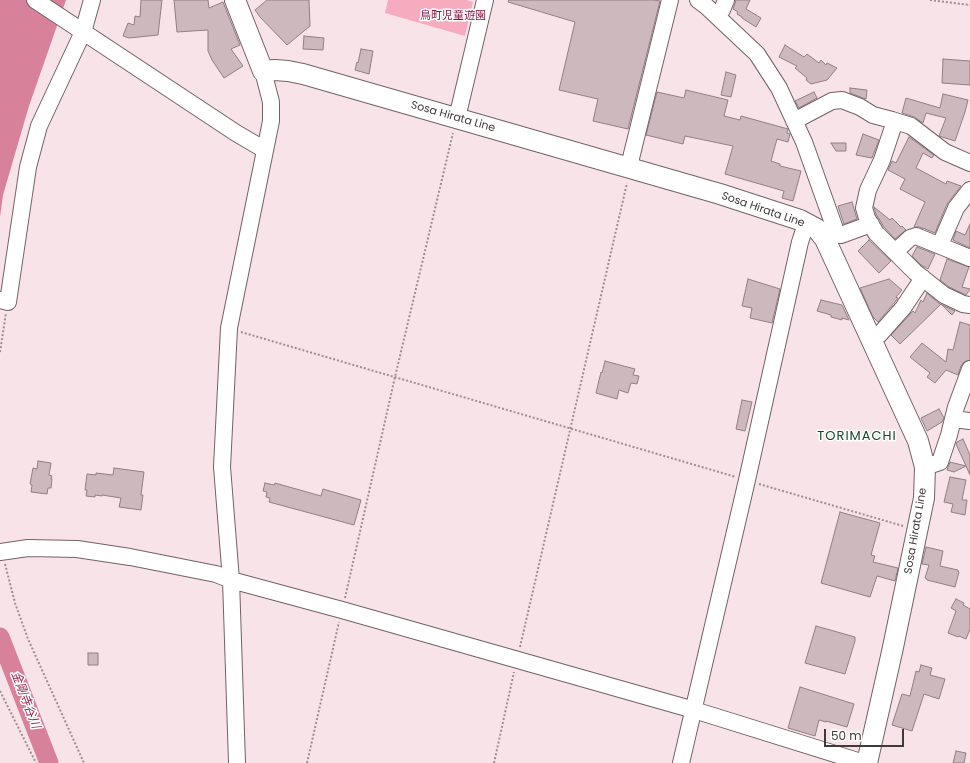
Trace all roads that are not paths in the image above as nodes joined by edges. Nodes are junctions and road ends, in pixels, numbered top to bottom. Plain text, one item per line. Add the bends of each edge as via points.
1 (36, 0) edge
2 (92, 0) edge
3 (235, 0) edge
4 (485, 0) edge
5 (670, 0) edge
6 (698, 0) edge
7 (726, 0) edge
8 (717, 16) junction
9 (83, 32) junction
10 (263, 71) junction
11 (457, 118) junction
12 (794, 121) junction
13 (895, 121) junction
14 (265, 150) junction
15 (970, 163) edge
16 (631, 168) junction
17 (970, 190) edge
18 (965, 205) edge
19 (806, 224) junction
20 (871, 224) junction
21 (827, 237) junction
22 (940, 245) junction
23 (895, 252) junction
24 (970, 258) edge
25 (923, 278) junction
26 (3, 301) edge
27 (970, 305) edge
28 (870, 338) junction
29 (970, 369) edge
30 (953, 419) junction
31 (970, 421) edge
32 (925, 467) junction
33 (1, 552) edge
34 (231, 580) junction
35 (694, 710) junction
36 (237, 763) edge
37 (681, 763) edge
38 (866, 763) edge

1 - 9 street
2 - 9 street
3 - 10 main road
4 - 11 street
5 - 16 street via 631,158
6 - 8 street
7 - 8 street
8 - 12 street via 757,54 779,88
9 - 14 street
9 - 26 street via 40,126 28,167
10 - 11 main road, Sosa Hirata Line via 303,74
10 - 14 street via 271,102 271,121
11 - 16 main road, Sosa Hirata Line
12 - 13 street via 832,101 842,100 873,115
12 - 21 street via 834,226
13 - 15 street via 911,126 946,152
13 - 20 street via 882,160 868,190 864,208
14 - 34 street via 229,328 222,467
16 - 19 main road, Sosa Hirata Line via 720,194
17 - 18 street
18 - 22 street via 956,208
19 - 21 main road, Sosa Hirata Line
19 - 35 street
20 - 21 street via 841,235
20 - 23 street via 876,233
21 - 28 main road, Sosa Hirata Line
22 - 23 street via 916,236 910,238
22 - 24 street
23 - 25 street
25 - 27 street via 944,295
25 - 28 street via 903,308 878,335
28 - 32 main road, Sosa Hirata Line via 918,441
29 - 30 street
30 - 31 street
30 - 32 street via 940,462
32 - 38 main road, Sosa Hirata Line via 924,498
33 - 34 street via 28,548 77,549 216,574
34 - 35 street
34 - 36 street
35 - 37 street
35 - 38 street

